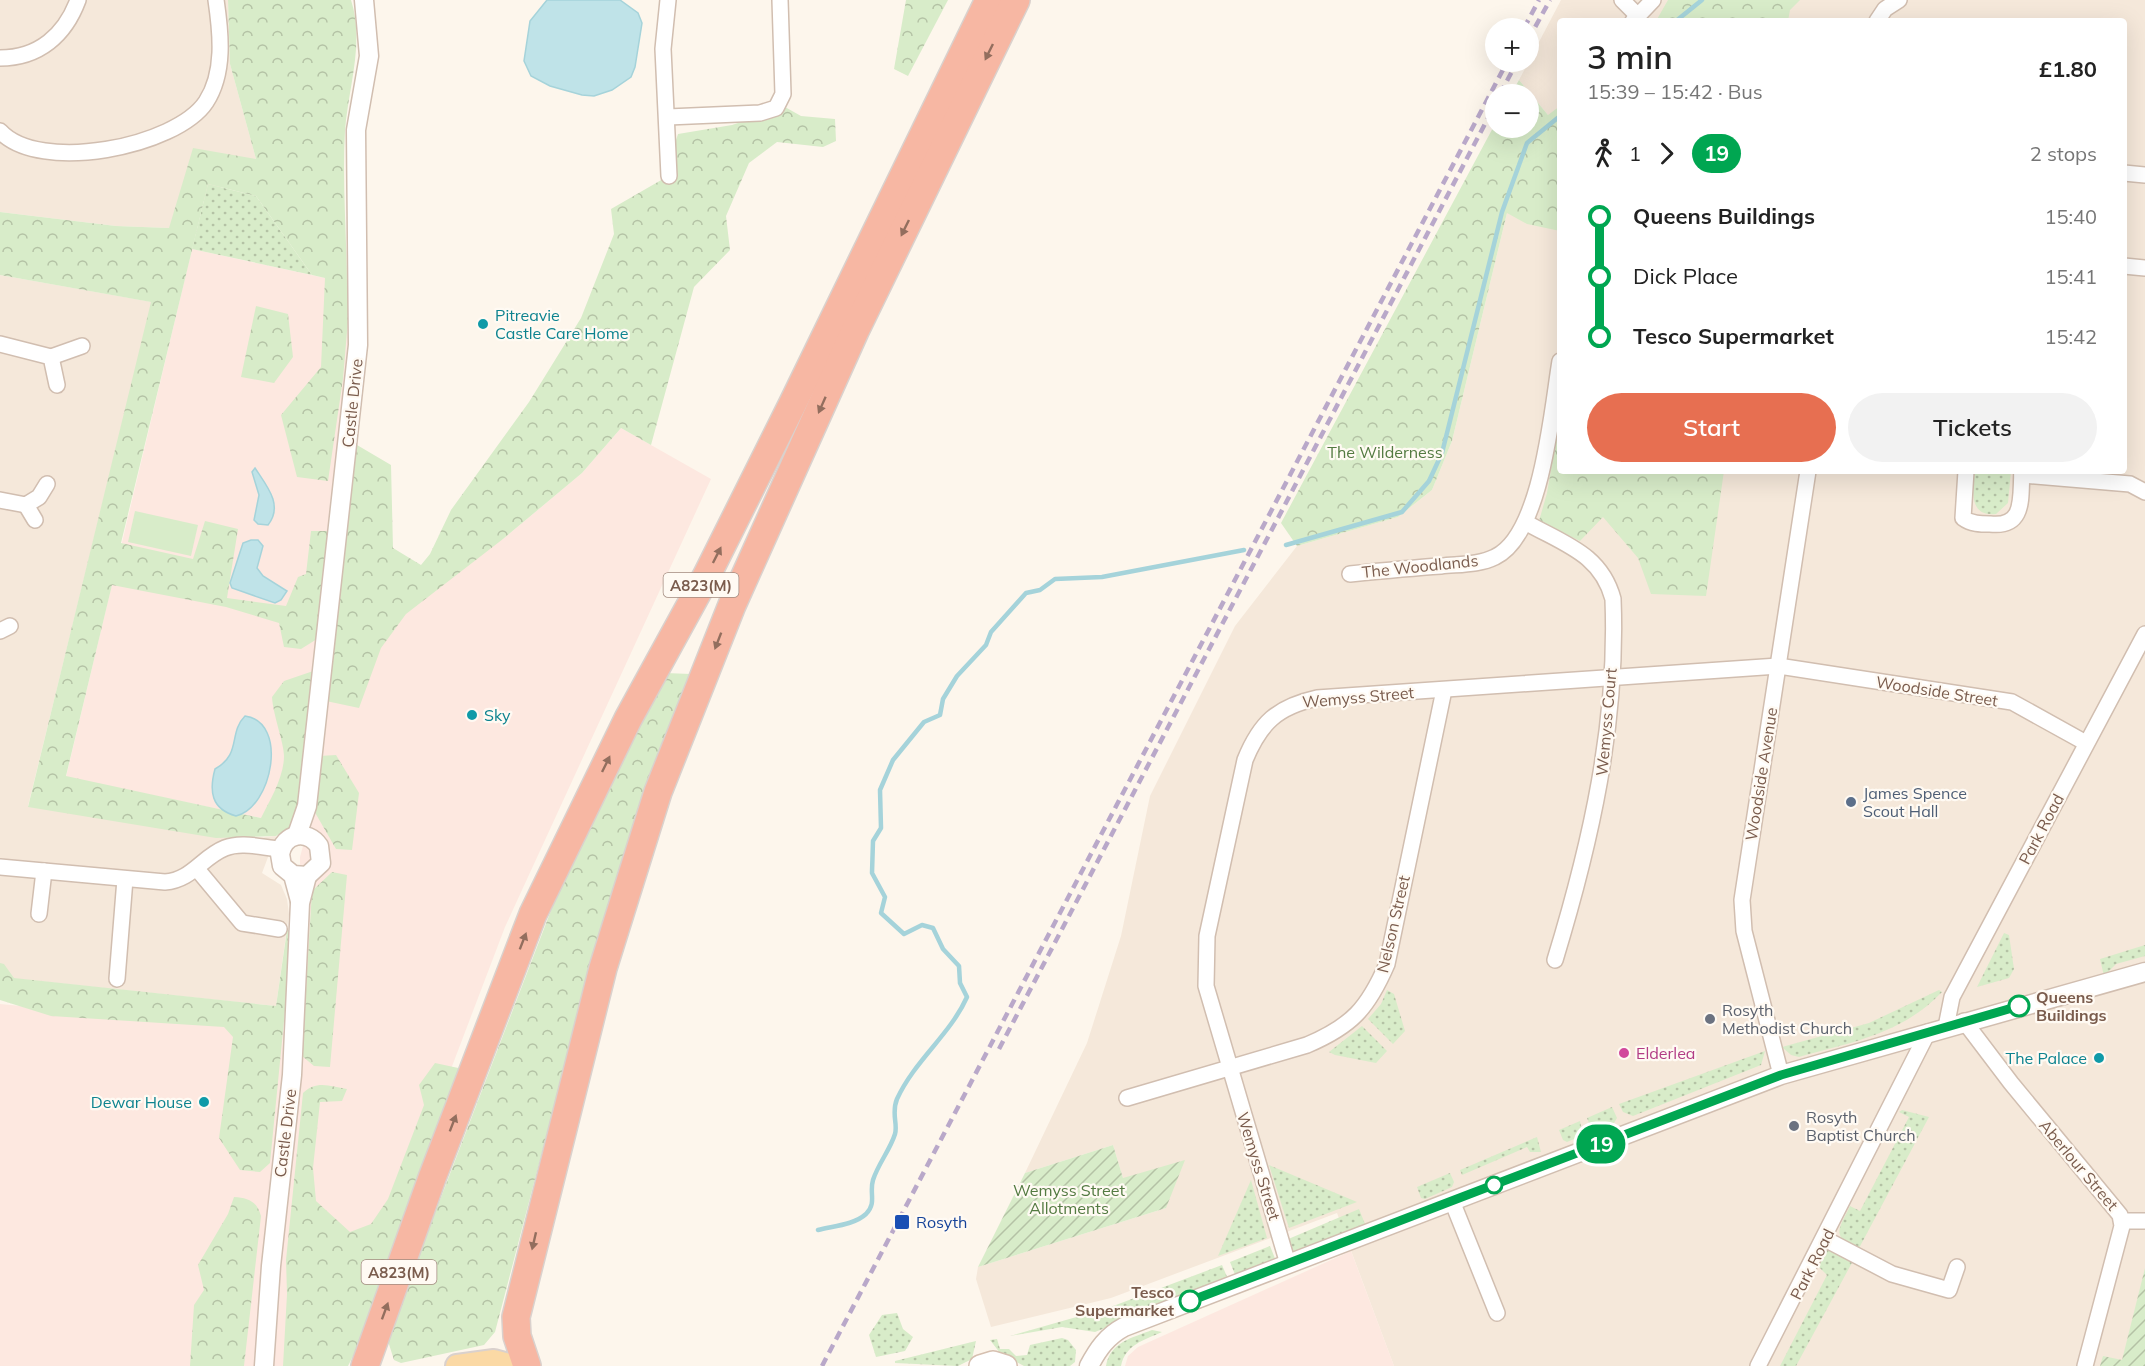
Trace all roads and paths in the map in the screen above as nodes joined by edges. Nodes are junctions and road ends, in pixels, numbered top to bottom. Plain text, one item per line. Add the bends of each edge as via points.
1 (78, 0) edge
2 (216, 0) edge
3 (364, 0) edge
4 (668, 0) edge
5 (780, 0) edge
6 (989, 0) edge
7 (1016, 0) edge
8 (1622, 0) edge
9 (1653, 0) edge
10 (1899, 0) edge
11 (1636, 18) edge
12 (1878, 18) edge
13 (0, 58) edge
14 (668, 117) junction
15 (0, 131) edge
16 (2127, 173) edge
17 (2145, 175) edge
18 (669, 176) dead end
19 (2127, 266) edge
20 (2145, 268) edge
21 (0, 344) edge
22 (82, 346) dead end
23 (51, 357) junction
24 (1557, 379) edge
25 (57, 385) dead end
26 (1808, 474) edge
27 (1966, 474) edge
28 (2022, 474) edge
29 (2032, 474) edge
30 (47, 484) dead end
31 (2145, 492) edge
32 (0, 500) edge
33 (26, 505) junction
34 (35, 520) dead end
35 (1527, 523) junction
36 (1350, 574) dead end
37 (2145, 634) edge
38 (1778, 666) junction
39 (1611, 680) junction
40 (1444, 690) junction
41 (2086, 743) junction
42 (303, 836) junction
43 (280, 854) junction
44 (0, 867) edge
45 (197, 869) junction
46 (44, 871) junction
47 (300, 875) junction
48 (125, 879) junction
49 (39, 914) dead end
50 (279, 928) dead end
51 (1555, 960) dead end
52 (2145, 972) edge
53 (117, 979) dead end
54 (1964, 1021) junction
55 (1946, 1027) junction
56 (1928, 1032) junction
57 (1230, 1069) junction
58 (1781, 1075) junction
59 (1127, 1098) dead end
60 (1452, 1201) junction
61 (2122, 1221) junction
62 (2145, 1221) edge
63 (1825, 1239) junction
64 (1288, 1264) junction
65 (1957, 1267) dead end
66 (1497, 1313) dead end
67 (263, 1365) edge
68 (365, 1366) edge
69 (457, 1366) edge
70 (512, 1366) edge
71 (527, 1366) edge
72 (980, 1366) edge
73 (1006, 1366) edge
74 (1089, 1366) edge
75 (1758, 1366) edge
76 (2085, 1366) edge

1 - 13 street via 65,27 47,45 28,55
2 - 15 street via 220,48 217,77 205,103 180,126 118,147 84,153 33,150
3 - 42 street, Castle Drive via 369,56 356,130 358,345
4 - 14 street via 663,49
5 - 14 street via 782,102 760,113
68 -> 6 highway, A823(M) via 533,914 628,719 792,405
7 -> 71 highway, A823(M) via 855,331 746,573 658,792 603,968 516,1317 517,1336
8 - 11 street
9 - 11 street
10 - 12 street
14 - 18 street
16 - 17 street
19 - 20 street
21 - 23 street
22 - 23 street
23 - 25 street
24 - 35 street, The Woodlands
26 - 38 street, Woodside Avenue
27 - 28 street via 1964,518 2002,526 2010,524 2018,511
29 - 31 street via 2130,484
30 - 33 street via 39,497
32 - 33 street
33 - 34 street
35 - 36 street, The Woodlands via 1497,557 1474,563
35 - 39 street, Wemyss Court via 1585,556 1608,580 1614,599
37 - 41 street, Park Road
38 - 39 street, Wemyss Street
38 - 41 street, Woodside Street via 2012,702
38 - 58 street, Woodside Avenue via 1742,900 1744,930
39 - 40 street, Wemyss Street
39 - 51 street, Wemyss Court via 1605,764 1598,801
40 - 57 street, Nelson Street via 1387,964 1375,992 1358,1016 1335,1034
40 - 57 street, Wemyss Street via 1317,698 1293,704 1270,719 1254,737 1245,760 1204,963 1206,986
41 - 55 street, Park Road via 1952,997
42 - 43 street, Castle Drive via 290,837
42 - 47 street, Castle Drive via 320,846 322,858 317,868
43 - 45 street via 241,845 225,847
43 - 47 street via 282,866
44 - 46 street
45 - 48 street via 175,881
45 - 50 street via 242,923
46 - 48 street
46 - 49 street
47 - 67 street, Castle Drive via 292,1075
48 - 53 street
52 - 54 street
54 - 55 street
54 - 61 street, Aberlour Street
55 - 56 street
56 - 58 street
56 - 63 street, Park Road
57 - 59 street
57 - 64 street, Wemyss Street
58 - 60 street
60 - 64 street
60 - 66 street
61 - 62 street
61 - 76 street, Aberlour Street
63 - 65 street via 1892,1274 1949,1290
63 - 75 street, Park Road
64 - 74 street via 1124,1327 1098,1348
69 - 70 main road via 494,1361
72 - 73 main road via 993,1362

